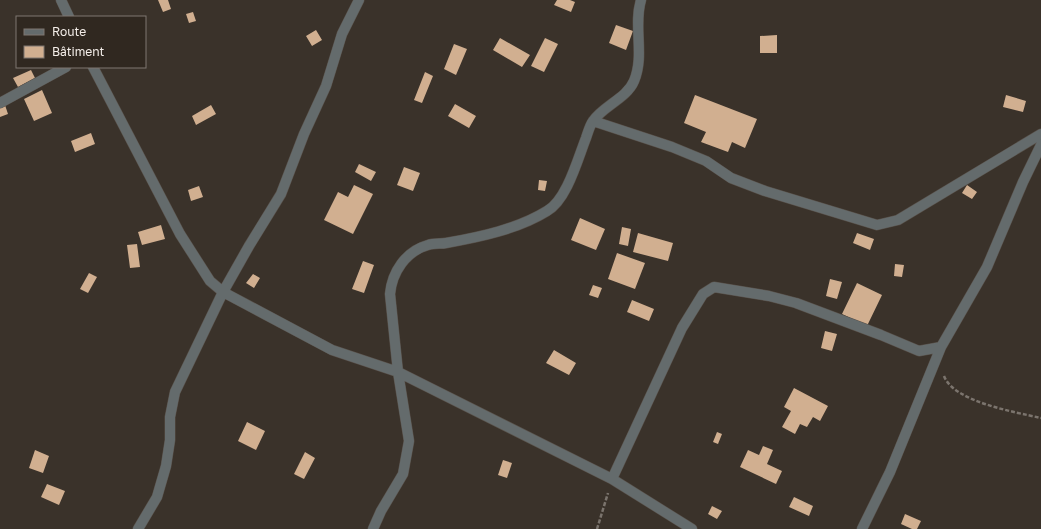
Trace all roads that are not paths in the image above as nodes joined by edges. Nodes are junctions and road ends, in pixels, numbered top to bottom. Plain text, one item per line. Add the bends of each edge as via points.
1 (61, 0) edge
2 (359, 0) edge
3 (641, 0) edge
4 (69, 16) edge
5 (64, 68) edge
6 (94, 68) edge
7 (0, 103) edge
8 (593, 121) junction
9 (1041, 134) edge
10 (1041, 145) edge
11 (223, 292) junction
12 (941, 347) junction
13 (398, 372) junction
14 (612, 479) junction
15 (138, 529) edge
16 (373, 529) edge
17 (692, 529) edge
18 (862, 529) edge

1 - 4 street
2 - 11 street via 342,34 326,86 281,194
3 - 8 street via 637,23 639,53 634,81
5 - 7 street
6 - 11 street via 180,234 210,281
8 - 9 street via 672,147 706,161 731,178 765,191 878,225 898,220
8 - 13 street via 566,186 558,202 548,211 497,231 428,245 405,260 396,270 391,281 390,294
10 - 12 street via 987,267
11 - 13 street via 332,350
11 - 15 street via 176,392 170,417 166,466 157,497
12 - 14 street via 919,351 796,303 769,296 714,288 703,294 682,328
12 - 18 street via 890,472
13 - 14 street
13 - 16 street via 407,421 408,452 403,474
14 - 17 street

